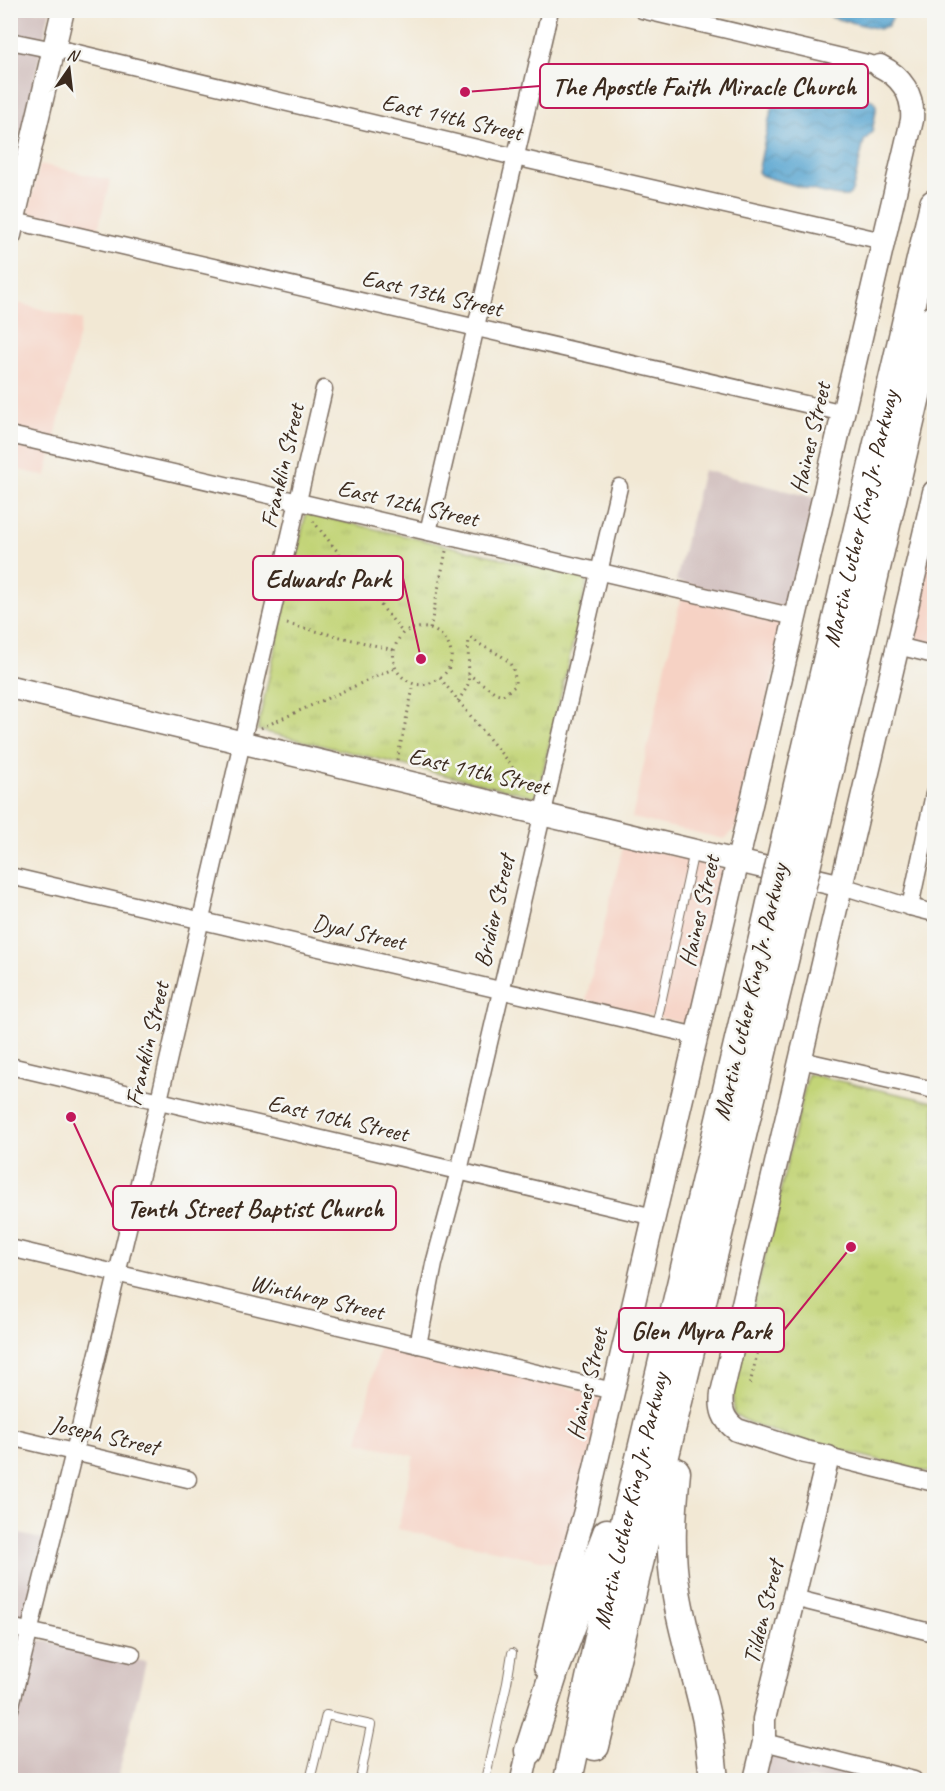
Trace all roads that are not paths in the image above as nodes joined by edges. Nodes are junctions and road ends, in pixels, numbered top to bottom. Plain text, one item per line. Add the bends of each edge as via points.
1 (63, 10) edge
2 (550, 10) edge
3 (642, 10) edge
4 (10, 41) edge
5 (54, 50) junction
6 (880, 66) joint
7 (515, 157) junction
8 (934, 204) edge
9 (12, 225) edge
10 (883, 241) junction
11 (934, 319) edge
12 (475, 328) junction
13 (324, 389) dead end
14 (844, 413) junction
15 (10, 435) edge
16 (619, 487) dead end
17 (934, 492) edge
18 (299, 501) junction
19 (428, 532) junction
20 (598, 573) junction
21 (795, 617) junction
22 (898, 646) junction
23 (934, 655) edge
24 (10, 687) edge
25 (242, 742) junction
26 (934, 794) edge
27 (807, 805) junction
28 (542, 814) junction
29 (694, 851) junction
30 (739, 861) junction
31 (10, 876) edge
32 (842, 886) junction
33 (910, 907) junction
34 (934, 913) edge
35 (201, 920) junction
36 (776, 937) junction
37 (500, 990) junction
38 (656, 1026) junction
39 (697, 1036) junction
40 (801, 1060) junction
41 (10, 1066) edge
42 (934, 1090) edge
43 (159, 1100) junction
44 (459, 1171) junction
45 (654, 1217) junction
46 (10, 1248) edge
47 (116, 1274) junction
48 (693, 1338) junction
49 (418, 1345) junction
50 (613, 1390) junction
51 (10, 1437) edge
52 (644, 1438) junction
53 (74, 1452) junction
54 (828, 1456) junction
55 (188, 1479) dead end
56 (934, 1483) edge
57 (794, 1598) junction
58 (10, 1627) edge
59 (29, 1631) junction
60 (934, 1633) edge
61 (512, 1653) dead end
62 (132, 1654) dead end
63 (10, 1709) edge
64 (764, 1742) junction
65 (529, 1751) junction
66 (310, 1780) edge
67 (360, 1780) edge
68 (485, 1780) edge
69 (522, 1780) edge
70 (568, 1780) edge
71 (587, 1780) edge
72 (714, 1780) edge
73 (755, 1780) edge
74 (914, 1780) edge

1 - 5 street
2 - 7 street
3 - 6 street
4 - 5 street, East 14th Street
5 - 7 street, East 14th Street
5 - 9 street
6 - 10 street, Haines Street via 891,71 906,87 913,109
7 - 10 street, East 14th Street
7 - 12 street
8 - 27 highway, Martin Luther King Jr. Parkway
9 - 12 street, East 13th Street
10 - 14 street, Haines Street
11 - 27 highway, Martin Luther King Jr. Parkway
12 - 14 street, East 13th Street
12 - 19 street
13 - 18 street, Franklin Street
14 - 21 street, Haines Street
15 - 18 street, East 12th Street
16 - 20 street, Bridier Street
17 - 22 street
18 - 19 street, East 12th Street
18 - 25 street, Franklin Street
19 - 20 street, East 12th Street
20 - 21 street, East 12th Street
20 - 28 street, Bridier Street
21 - 30 street, Haines Street
22 - 23 street
22 - 32 street
24 - 25 street, East 11th Street
25 - 28 street, East 11th Street
25 - 35 street, Franklin Street
26 - 33 street
27 - 36 highway, Martin Luther King Jr. Parkway, bridge
28 - 29 street, East 11th Street
28 - 37 street, Bridier Street
29 - 30 street, East 11th Street
29 - 38 lane
30 - 32 street, East 11th Street
30 - 39 street, Haines Street
31 - 35 street, Dyal Street
32 - 33 street, East 11th Street
32 - 40 street
33 - 34 street, East 11th Street
35 - 37 street, Dyal Street
35 - 43 street, Franklin Street
36 - 48 highway, Martin Luther King Jr. Parkway
36 - 52 highway, Martin Luther King Jr. Parkway
37 - 38 street, Dyal Street
37 - 44 street, Bridier Street
38 - 39 street, Dyal Street
39 - 45 street, Haines Street
40 - 42 street
40 - 54 street via 721,1405 723,1415 737,1430
41 - 43 street, East 10th Street
43 - 44 street, East 10th Street
43 - 47 street, Franklin Street
44 - 45 street, East 10th Street
44 - 49 street, Bridier Street via 434,1264
45 - 50 street, Haines Street
46 - 47 street, Winthrop Street
47 - 49 street, Winthrop Street
47 - 53 street, Franklin Street
48 - 71 highway, Martin Luther King Jr. Parkway
48 - 72 highway via 673,1499 673,1558 675,1589 706,1719
49 - 50 street, Winthrop Street
50 - 65 street, Haines Street via 546,1663
51 - 53 street, Joseph Street
52 - 65 highway via 554,1672
52 - 70 highway, Martin Luther King Jr. Parkway
53 - 55 street, Joseph Street
53 - 59 street, Franklin Street
54 - 56 street
54 - 57 street, Tilden Street
57 - 60 street
57 - 64 street, Tilden Street via 764,1719
58 - 59 street
59 - 62 street
59 - 63 street, Franklin Street
61 - 68 lane
64 - 73 street, Tilden Street
64 - 74 street
65 - 69 street, Haines Street
66 - 67 lane via 326,1715 371,1725

